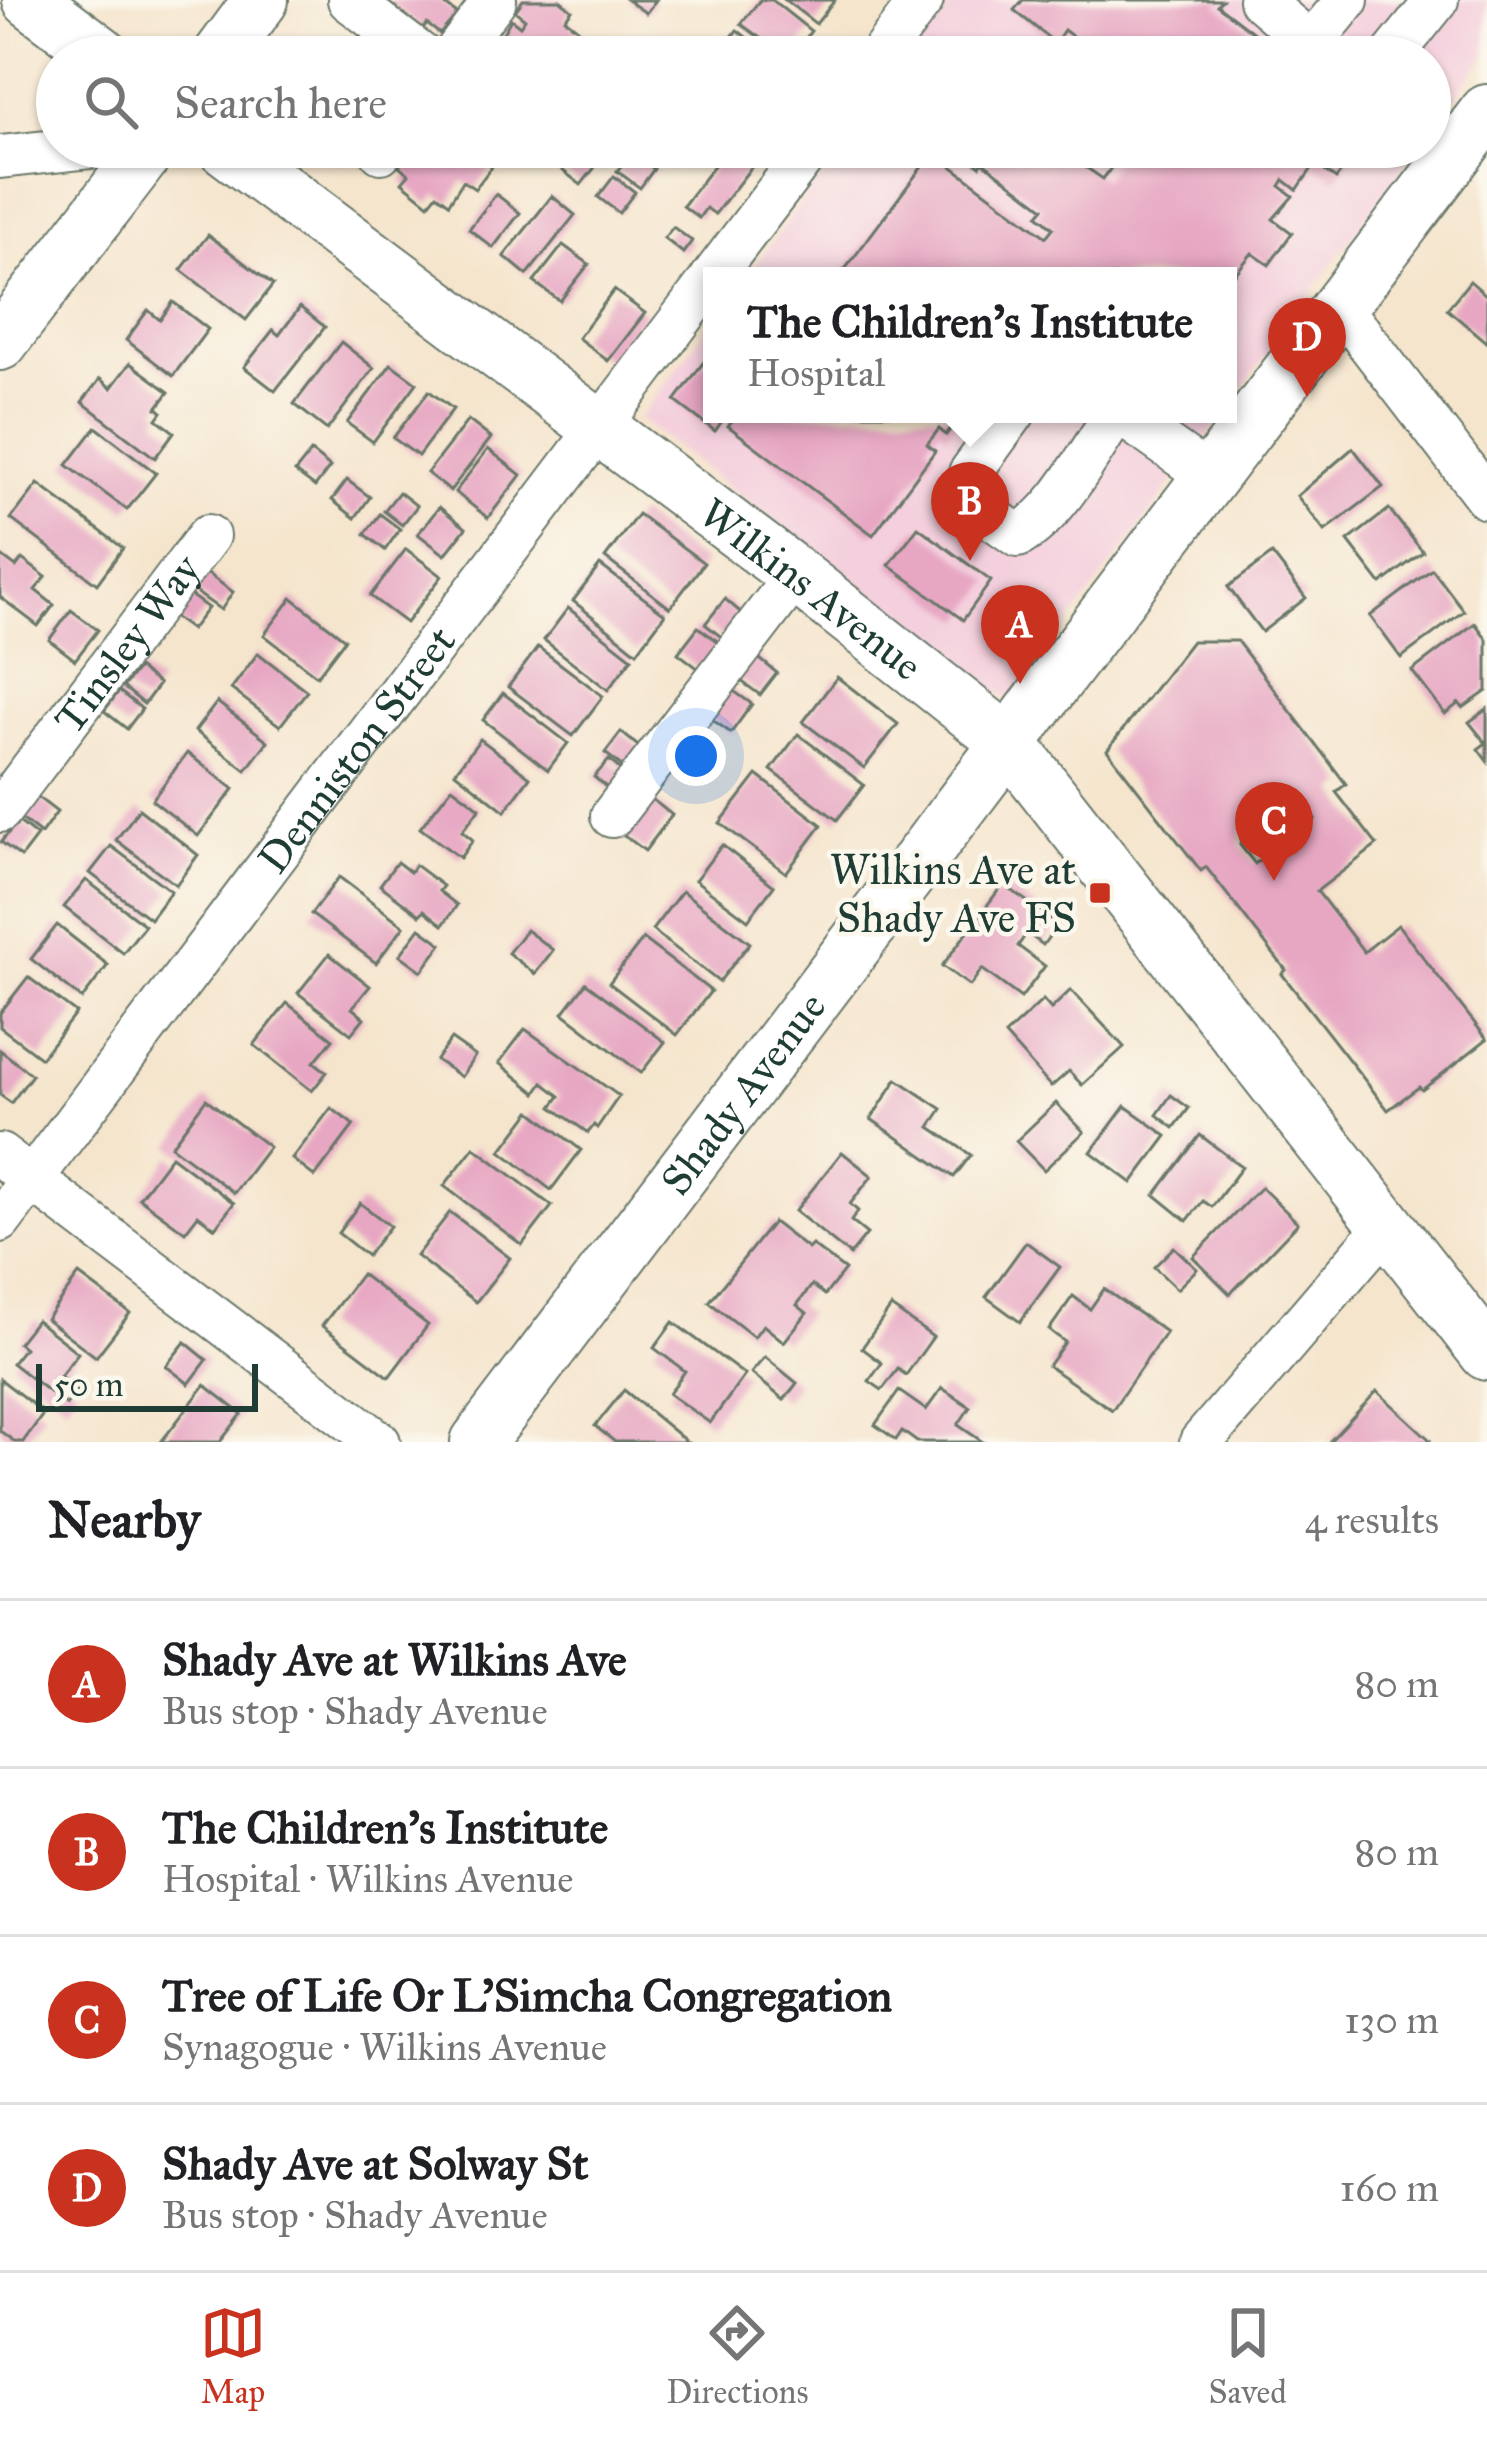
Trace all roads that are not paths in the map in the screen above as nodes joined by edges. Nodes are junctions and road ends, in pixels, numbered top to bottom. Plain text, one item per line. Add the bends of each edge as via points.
1 (30, 0) edge
2 (261, 0) edge
3 (349, 0) edge
4 (495, 0) edge
5 (922, 0) edge
6 (1260, 0) edge
7 (1347, 0) edge
8 (1437, 0) edge
9 (78, 36) edge
10 (234, 36) edge
11 (396, 36) edge
12 (468, 36) edge
13 (895, 36) edge
14 (1302, 36) edge
15 (1327, 36) edge
16 (1408, 36) edge
17 (1487, 112) edge
18 (36, 153) edge
19 (0, 157) edge
20 (1451, 160) edge
21 (134, 168) edge
22 (252, 168) edge
23 (795, 168) edge
24 (1445, 168) edge
25 (721, 267) edge
26 (703, 290) edge
27 (1341, 308) junction
28 (0, 343) edge
29 (1006, 423) edge
30 (1112, 423) edge
31 (1132, 423) edge
32 (599, 428) junction
33 (1212, 478) junction
34 (1487, 498) edge
35 (208, 536) dead end
36 (796, 575) junction
37 (1009, 743) junction
38 (0, 811) edge
39 (612, 817) dead end
40 (16, 1166) edge
41 (0, 1221) edge
42 (1388, 1224) junction
43 (1479, 1326) edge
44 (379, 1442) edge
45 (478, 1442) edge
46 (1201, 1442) edge

1 - 9 main road
2 - 10 main road
3 - 11 street
4 - 12 street
5 - 13 street
6 - 14 street
7 - 15 street
8 - 16 street
17 - 20 main road, Shady Avenue
18 - 19 street
21 - 28 main road
22 - 32 main road, Wilkins Avenue
23 - 25 street, Denniston Street
24 - 27 main road, Shady Avenue
26 - 32 street, Denniston Street
27 - 33 main road, Shady Avenue
27 - 34 street
29 - 30 street via 970,473 964,498 1018,536
31 - 33 street
32 - 36 main road, Wilkins Avenue
32 - 40 street, Denniston Street
33 - 37 main road, Shady Avenue
35 - 38 street, Tinsley Way
36 - 37 main road, Wilkins Avenue
36 - 39 street
37 - 42 main road, Wilkins Avenue
37 - 45 main road, Shady Avenue
40 - 41 street, Denniston Street
40 - 44 street
42 - 43 main road, Wilkins Avenue
42 - 46 street

